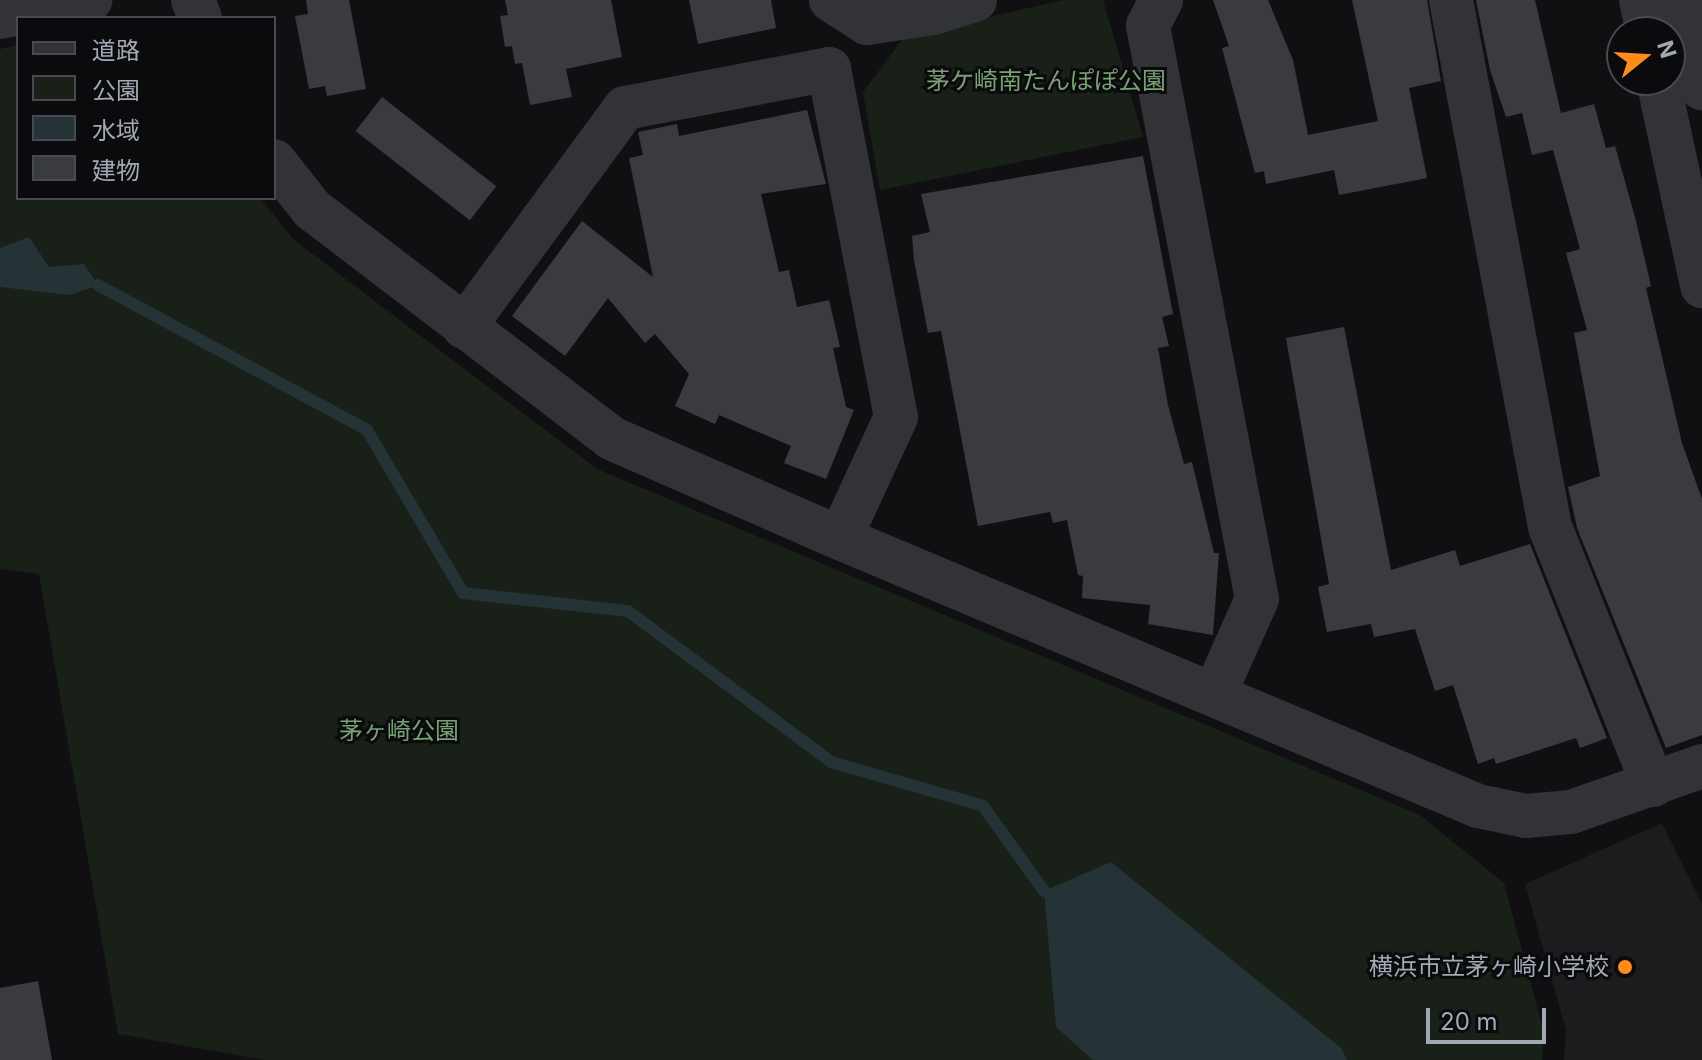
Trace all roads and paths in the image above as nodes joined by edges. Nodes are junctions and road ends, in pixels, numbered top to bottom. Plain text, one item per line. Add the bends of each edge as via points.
1 (90, 0) edge
2 (831, 0) edge
3 (975, 0) edge
4 (1451, 0) edge
5 (1685, 0) edge
6 (1155, 13) edge
7 (0, 17) edge
8 (1702, 88) edge
9 (1661, 96) edge
10 (276, 164) edge
11 (1702, 286) edge
12 (464, 327) junction
13 (840, 538) junction
14 (1214, 695) junction
15 (1702, 766) edge
16 (1653, 785) junction

1 - 7 street
2 - 3 street via 867,23
4 - 16 street via 1550,527
5 - 8 street
6 - 14 street via 1257,599
9 - 11 street
10 - 12 street via 312,209
12 - 13 street via 611,438
12 - 13 street via 625,108 829,69 896,417
13 - 14 street
14 - 16 street via 1478,806 1526,816 1571,812
15 - 16 street

